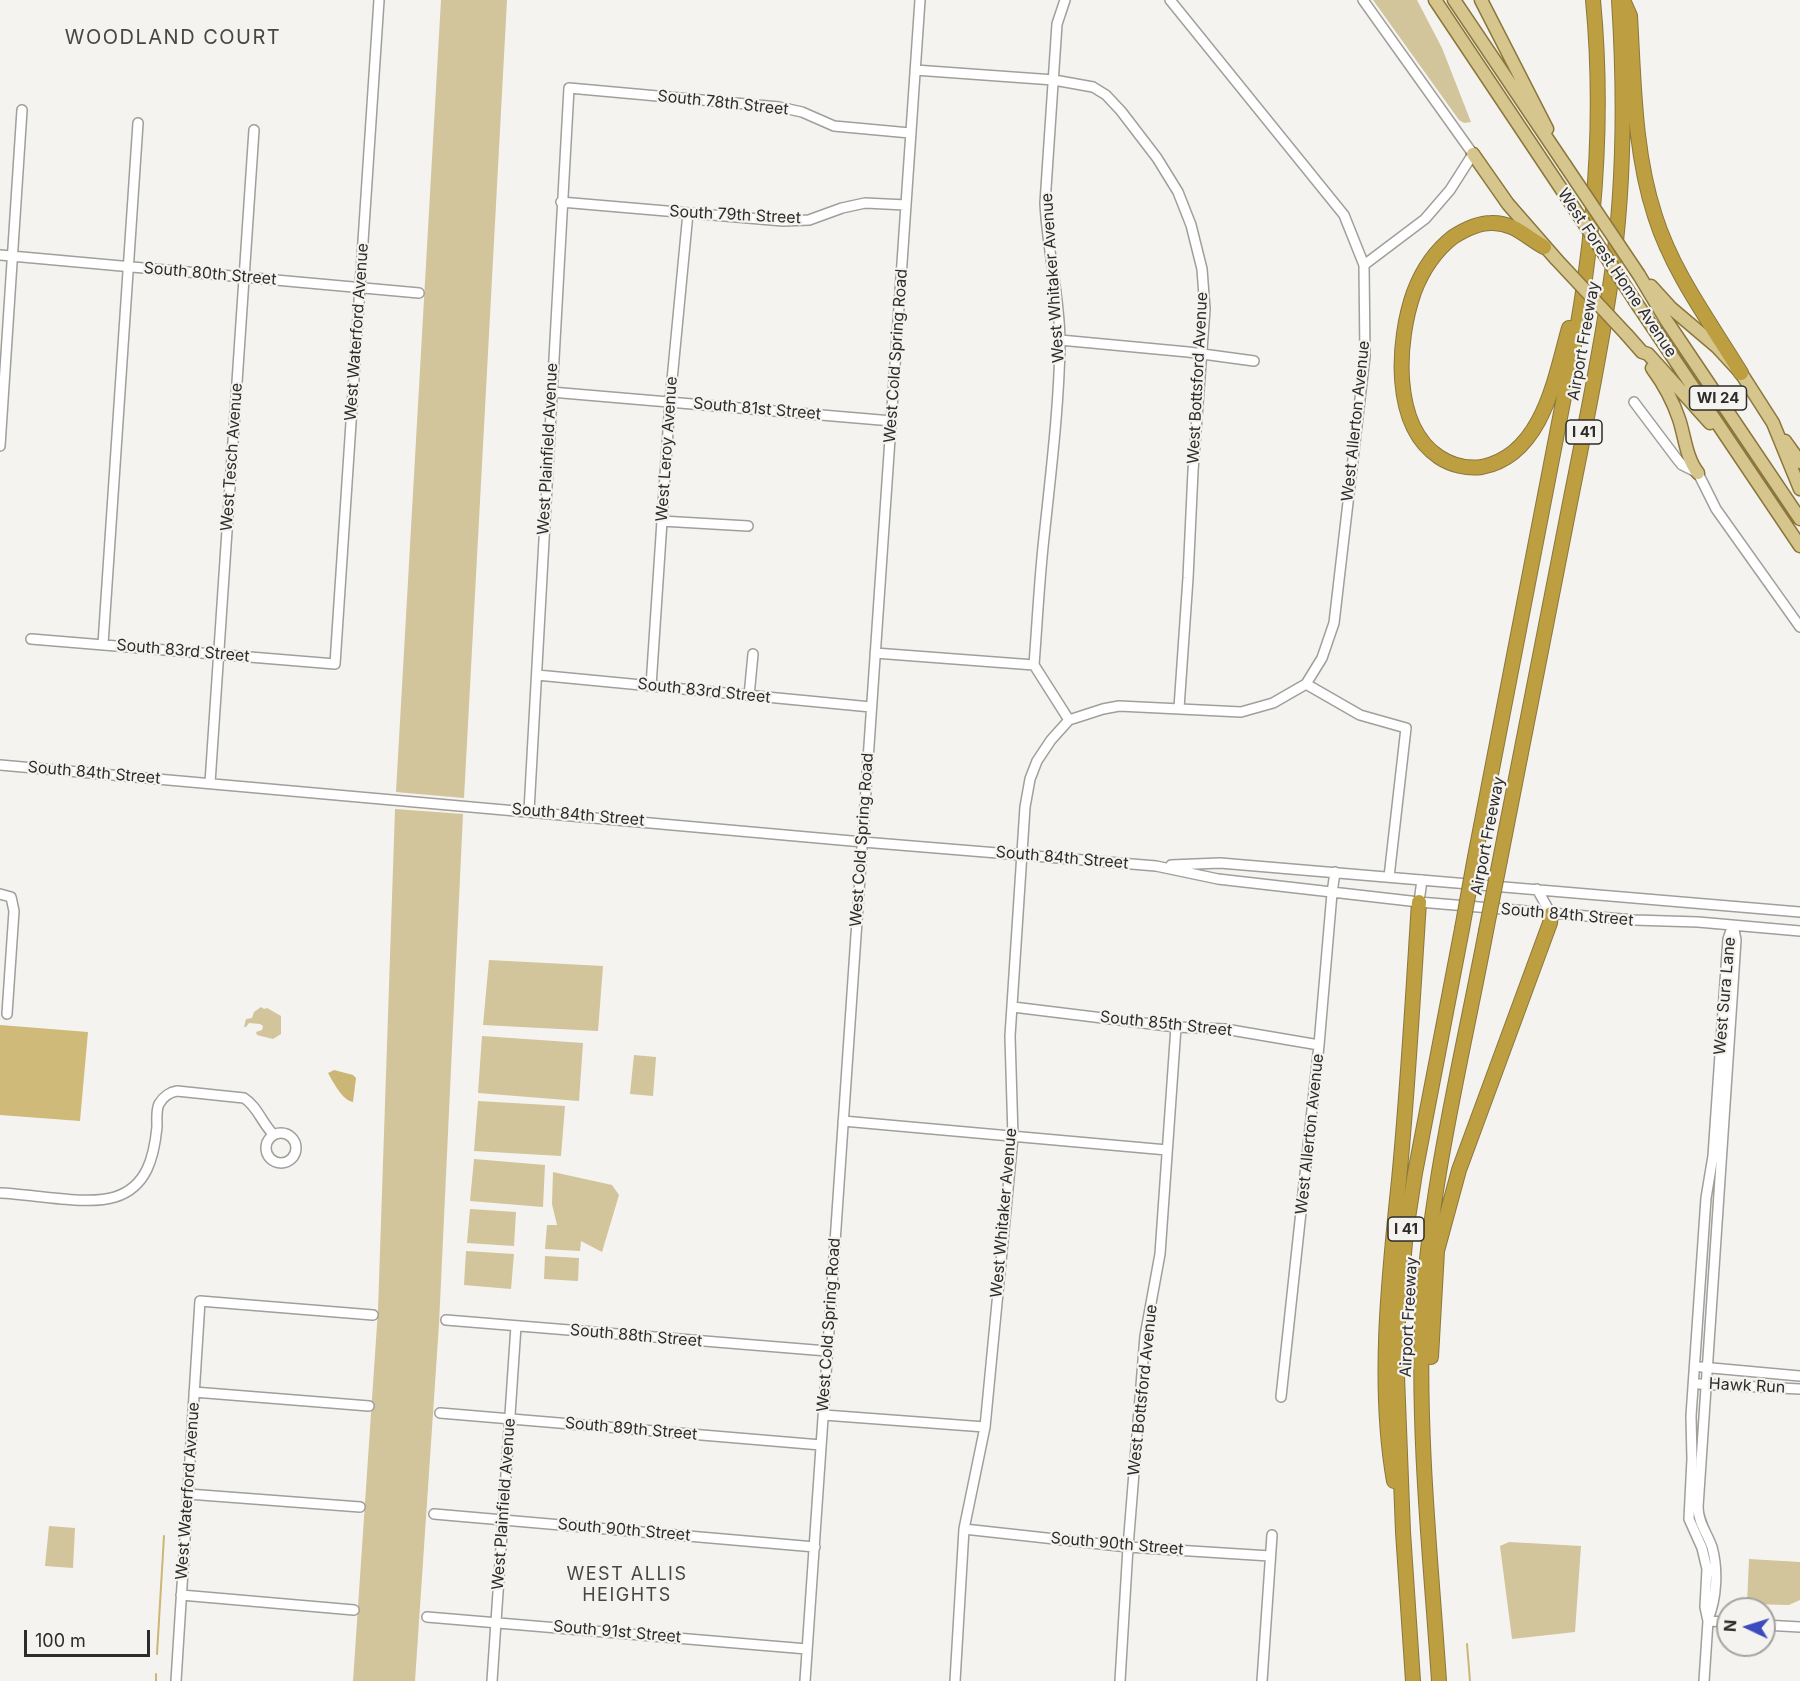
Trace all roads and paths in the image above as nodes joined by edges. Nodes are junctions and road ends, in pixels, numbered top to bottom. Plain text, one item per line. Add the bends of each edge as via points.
1 (379, 0) edge
2 (920, 0) edge
3 (1065, 0) edge
4 (1170, 0) edge
5 (1363, 0) edge
6 (1434, 0) edge
7 (1454, 0) edge
8 (1481, 0) edge
9 (1593, 0) edge
10 (1621, 0) edge
11 (915, 70) junction
12 (1054, 80) junction
13 (569, 88) joint
14 (22, 110) dead end
15 (138, 123) dead end
16 (254, 130) dead end
17 (910, 133) junction
18 (1473, 154) junction
19 (1562, 160) junction
20 (561, 202) junction
21 (906, 205) junction
22 (688, 213) junction
23 (1544, 247) junction
24 (0, 255) edge
25 (14, 256) junction
26 (1364, 265) junction
27 (129, 267) junction
28 (1639, 275) junction
29 (244, 276) junction
30 (360, 287) junction
31 (419, 293) dead end
32 (1582, 299) junction
33 (1060, 340) junction
34 (1642, 352) junction
35 (1202, 355) junction
36 (1254, 361) dead end
37 (1741, 373) junction
38 (551, 392) junction
39 (669, 401) junction
40 (1634, 402) dead end
41 (891, 421) junction
42 (1773, 423) junction
43 (1725, 435) junction
44 (0, 446) edge
45 (1800, 462) edge
46 (1698, 473) junction
47 (1800, 489) edge
48 (1800, 519) edge
49 (661, 521) junction
50 (748, 526) dead end
51 (1800, 546) edge
52 (1800, 627) edge
53 (31, 639) dead end
54 (103, 644) junction
55 (875, 653) junction
56 (219, 654) junction
57 (753, 654) dead end
58 (335, 664) joint
59 (1034, 665) junction
60 (537, 675) junction
61 (1306, 684) junction
62 (651, 686) junction
63 (749, 696) junction
64 (871, 706) junction
65 (1179, 708) junction
66 (1069, 720) junction
67 (0, 765) edge
68 (210, 783) junction
69 (529, 811) junction
70 (862, 842) junction
71 (1022, 855) junction
72 (1156, 866) junction
73 (1335, 872) junction
74 (1389, 877) junction
75 (1422, 880) junction
76 (1537, 889) junction
77 (1332, 893) junction
78 (0, 894) edge
79 (1419, 902) junction
80 (1800, 912) edge
81 (1551, 914) junction
82 (1733, 925) junction
83 (1800, 931) edge
84 (1013, 1007) junction
85 (7, 1014) dead end
86 (1176, 1027) junction
87 (1319, 1045) junction
88 (843, 1121) junction
89 (273, 1134) dead end
90 (1013, 1137) junction
91 (1167, 1150) junction
92 (0, 1193) edge
93 (373, 1315) dead end
94 (446, 1320) dead end
95 (516, 1326) junction
96 (827, 1351) junction
97 (1695, 1367) junction
98 (1706, 1367) junction
99 (1800, 1376) edge
100 (1422, 1382) junction
101 (1694, 1384) junction
102 (1705, 1384) junction
103 (1800, 1389) edge
104 (194, 1392) junction
105 (1281, 1396) dead end
106 (369, 1407) dead end
107 (440, 1413) dead end
108 (824, 1415) junction
109 (510, 1419) junction
110 (985, 1427) junction
111 (822, 1445) junction
112 (188, 1494) junction
113 (360, 1507) dead end
114 (434, 1514) dead end
115 (503, 1520) junction
116 (964, 1529) junction
117 (1403, 1532) junction
118 (1272, 1535) dead end
119 (815, 1547) junction
120 (1128, 1547) junction
121 (1270, 1556) junction
122 (181, 1596) junction
123 (354, 1610) dead end
124 (427, 1617) dead end
125 (1708, 1621) junction
126 (1716, 1621) edge
127 (496, 1622) junction
128 (1776, 1626) edge
129 (1800, 1627) edge
130 (807, 1649) junction
131 (176, 1681) edge
132 (492, 1681) edge
133 (805, 1681) edge
134 (955, 1681) edge
135 (1120, 1681) edge
136 (1262, 1681) edge
137 (1413, 1681) edge
138 (1439, 1681) edge
139 (1704, 1681) edge

1 - 30 street, West Waterford Avenue
2 - 11 street, West Cold Spring Road
3 - 12 street, West Whitaker Avenue via 1057,24
4 - 26 street, West Allerton Avenue via 1344,215
5 - 18 street
6 - 43 main road, West Forest Home Avenue / WI 24, bridge
7 - 19 main road, West Forest Home Avenue / WI 24
8 - 19 main road
9 - 32 highway, Airport Freeway / I 41 via 1599,144
10 - 37 highway via 1630,16 1640,154 1655,218 1681,275
10 - 100 highway, Airport Freeway / I 41, bridge via 1624,132 1612,279 1437,1190 1425,1286
11 - 12 street
11 - 17 street, West Cold Spring Road
12 - 33 street, West Whitaker Avenue via 1045,203
12 - 35 street, West Bottsford Avenue via 1093,87 1106,94 1157,158 1178,192 1202,269
13 - 17 street, South 78th Street via 779,107 834,126
13 - 20 street, West Plainfield Avenue
14 - 25 street
15 - 27 street
16 - 29 street, West Tesch Avenue
17 - 21 street, West Cold Spring Road
18 - 23 main road
18 - 26 street via 1425,219
19 - 28 main road, West Forest Home Avenue / WI 24, bridge
20 - 22 street, South 79th Street
20 - 38 street, West Plainfield Avenue
21 - 22 street, South 79th Street via 865,203 809,220 783,221
21 - 41 street, West Cold Spring Road
22 - 39 street, West Leroy Avenue
23 - 32 highway via 1522,231 1490,223 1459,233 1442,246 1428,265 1407,316 1401,367 1407,410 1426,447 1446,461 1478,467 1503,459 1521,444 1544,409 1570,322
23 - 34 main road, bridge
24 - 25 street, South 80th Street
25 - 27 street, South 80th Street
25 - 44 street
26 - 61 street, West Allerton Avenue via 1365,356 1334,623 1322,658
27 - 29 street, South 80th Street
27 - 54 street
28 - 37 main road
28 - 48 main road, West Forest Home Avenue / WI 24
29 - 30 street, South 80th Street
29 - 56 street, West Tesch Avenue
30 - 31 street, South 80th Street
30 - 58 street, West Waterford Avenue
32 - 117 highway, Airport Freeway / I 41, bridge via 1415,1173 1398,1322
33 - 35 street
33 - 59 street, West Whitaker Avenue via 1058,412
34 - 43 main road
34 - 46 main road via 1666,391 1689,459
35 - 36 street
35 - 65 street, West Bottsford Avenue
37 - 42 main road
38 - 39 street, South 81st Street
38 - 60 street, West Plainfield Avenue
39 - 41 street, South 81st Street
39 - 49 street, West Leroy Avenue
40 - 46 street via 1682,465
41 - 55 street, West Cold Spring Road
42 - 45 main road
42 - 47 main road
43 - 51 main road, West Forest Home Avenue / WI 24
46 - 52 street via 1716,509
49 - 50 street
49 - 62 street, West Leroy Avenue
53 - 54 street, South 83rd Street
54 - 56 street, South 83rd Street
55 - 59 street
55 - 64 street, West Cold Spring Road
56 - 58 street, South 83rd Street
56 - 68 street, West Tesch Avenue
57 - 63 street
59 - 66 street
60 - 62 street, South 83rd Street
60 - 69 street, West Plainfield Avenue
61 - 65 street via 1273,703 1241,712
61 - 74 street via 1360,715 1406,728
62 - 63 street, South 83rd Street
63 - 64 street, South 83rd Street
64 - 70 street, West Cold Spring Road
65 - 66 street via 1119,706
66 - 71 street, West Whitaker Avenue via 1037,761 1030,779
67 - 68 street, South 84th Street
68 - 69 street, South 84th Street
69 - 70 street, South 84th Street
70 - 71 street, South 84th Street
70 - 88 street, West Cold Spring Road
71 - 72 street, South 84th Street
71 - 84 street, West Whitaker Avenue
72 - 73 street, South 84th Street via 1220,863
72 - 77 street, South 84th Street via 1218,879
73 - 74 street, South 84th Street
73 - 77 street, West Allerton Avenue
74 - 75 street, South 84th Street
75 - 76 street, South 84th Street
75 - 79 street
76 - 80 street, South 84th Street
76 - 81 street
77 - 79 street, South 84th Street
77 - 87 street, West Allerton Avenue
78 - 85 street via 11,897 14,911
79 - 81 street, South 84th Street
79 - 117 highway via 1387,1334 1391,1466
81 - 82 street, South 84th Street
81 - 100 highway via 1446,1211 1437,1251 1430,1361
82 - 83 street, South 84th Street
82 - 97 street, West Sura Lane via 1728,939
82 - 98 street, West Sura Lane via 1736,940
84 - 86 street, South 85th Street
84 - 90 street, West Whitaker Avenue
86 - 87 street, South 85th Street via 1226,1029
86 - 91 street, West Bottsford Avenue
87 - 105 street, West Allerton Avenue
88 - 90 street
88 - 96 street, West Cold Spring Road
89 - 92 street via 244,1098 171,1092 159,1103 148,1170 133,1188 104,1200
90 - 91 street
90 - 110 street, West Whitaker Avenue
91 - 120 street, West Bottsford Avenue via 1160,1254 1145,1336
93 - 104 street, West Waterford Avenue via 200,1301
94 - 95 street, South 88th Street
95 - 96 street, South 88th Street
95 - 109 street, West Plainfield Avenue
96 - 108 street, West Cold Spring Road
97 - 98 street, Hawk Run
97 - 101 street, West Sura Lane
98 - 99 street, Hawk Run
98 - 102 street, West Sura Lane
100 - 138 highway, Airport Freeway / I 41
101 - 102 street, Hawk Run
101 - 125 street, West Sura Lane via 1689,1519 1707,1569
102 - 103 street, Hawk Run
102 - 125 street, West Sura Lane via 1698,1517 1711,1546 1715,1569 1713,1607
104 - 106 street
104 - 112 street, West Waterford Avenue
107 - 109 street, South 89th Street
108 - 110 street
108 - 111 street, West Cold Spring Road
109 - 111 street, South 89th Street
109 - 115 street, West Plainfield Avenue
110 - 116 street, West Whitaker Avenue
111 - 119 street, West Cold Spring Road
112 - 113 street
112 - 122 street, West Waterford Avenue
114 - 115 street, South 90th Street
115 - 119 street, South 90th Street
115 - 127 street, West Plainfield Avenue
116 - 120 street, South 90th Street
116 - 134 street, West Whitaker Avenue
117 - 137 highway, Airport Freeway / I 41
118 - 121 street
119 - 130 street, West Cold Spring Road
120 - 121 street, South 90th Street
120 - 135 street, West Bottsford Avenue
121 - 136 street
122 - 123 street
122 - 131 street, West Waterford Avenue
124 - 127 street, South 91st Street
125 - 126 street
125 - 139 street, West Sura Lane
127 - 130 street, South 91st Street
127 - 132 street, West Plainfield Avenue
128 - 129 street
130 - 133 street, West Cold Spring Road

